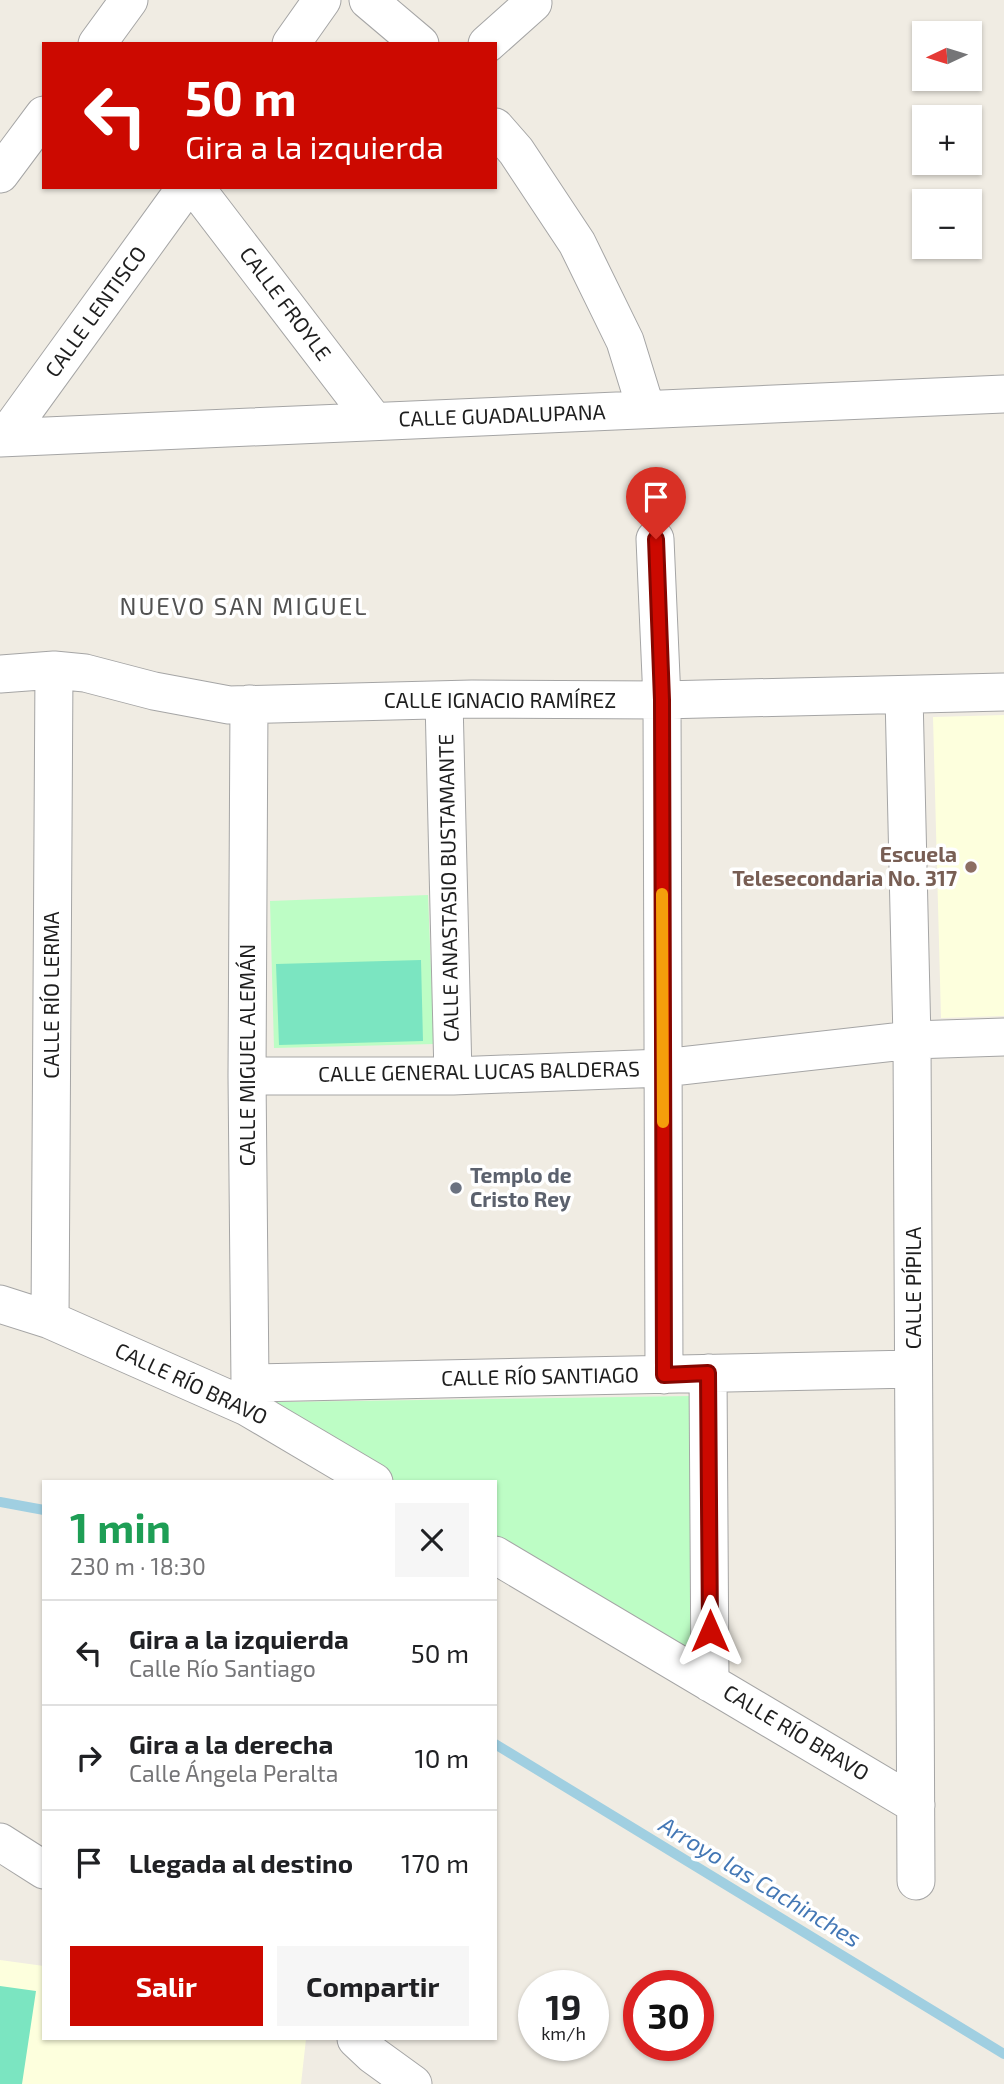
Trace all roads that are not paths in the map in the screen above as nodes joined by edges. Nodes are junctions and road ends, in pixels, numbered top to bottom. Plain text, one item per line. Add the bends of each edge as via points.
1 (129, 0) edge
2 (322, 0) edge
3 (368, 0) edge
4 (533, 4) dead end
5 (98, 42) edge
6 (291, 42) edge
7 (418, 42) edge
8 (489, 42) edge
9 (42, 118) edge
10 (497, 129) edge
11 (0, 174) edge
12 (186, 189) edge
13 (197, 189) edge
14 (1004, 394) edge
15 (646, 410) junction
16 (374, 421) junction
17 (3, 438) edge
18 (656, 539) dead end
19 (54, 670) junction
20 (0, 674) edge
21 (1004, 692) edge
22 (904, 695) junction
23 (444, 700) junction
24 (662, 700) junction
25 (249, 704) junction
26 (1004, 1037) edge
27 (912, 1040) junction
28 (663, 1068) junction
29 (247, 1076) junction
30 (453, 1076) junction
31 (0, 1304) edge
32 (50, 1320) junction
33 (913, 1369) junction
34 (708, 1373) junction
35 (664, 1375) junction
36 (248, 1395) junction
37 (371, 1480) edge
38 (497, 1556) edge
39 (710, 1682) junction
40 (916, 1805) junction
41 (0, 1842) edge
42 (42, 1869) edge
43 (916, 1881) dead end
44 (357, 2040) edge
45 (413, 2084) edge

1 - 5 street
2 - 6 street
3 - 7 street
4 - 8 street
9 - 11 street
10 - 15 street via 578,243 625,341
12 - 17 street, CALLE LENTISCO
13 - 16 street, CALLE FROYLE
14 - 15 street, CALLE GUADALUPANA
15 - 16 street, CALLE GUADALUPANA
16 - 17 street, CALLE GUADALUPANA
18 - 24 street
19 - 20 street, CALLE IGNACIO RAMÍREZ
19 - 25 street, CALLE IGNACIO RAMÍREZ via 229,705
19 - 32 street, CALLE RÍO LERMA
21 - 22 street, CALLE IGNACIO RAMÍREZ
22 - 24 street, CALLE IGNACIO RAMÍREZ
22 - 27 street, CALLE PÍPILA
23 - 24 street, CALLE IGNACIO RAMÍREZ
23 - 25 street, CALLE IGNACIO RAMÍREZ
23 - 30 street, CALLE ANASTASIO BUSTAMANTE
24 - 28 street
25 - 29 street, CALLE MIGUEL ALEMÁN
26 - 27 street, CALLE GENERAL LUCAS BALDERAS
27 - 28 street, CALLE GENERAL LUCAS BALDERAS
27 - 33 street, CALLE PÍPILA
28 - 30 street, CALLE GENERAL LUCAS BALDERAS
28 - 35 street
29 - 30 street, CALLE GENERAL LUCAS BALDERAS
29 - 36 street, CALLE MIGUEL ALEMÁN
31 - 32 street, CALLE RÍO BRAVO
32 - 36 street, CALLE RÍO BRAVO
33 - 34 street, CALLE RÍO SANTIAGO
33 - 40 street, CALLE PÍPILA
34 - 35 street, CALLE RÍO SANTIAGO
34 - 39 street
35 - 36 street, CALLE RÍO SANTIAGO
36 - 37 street, CALLE RÍO BRAVO
38 - 39 street, CALLE RÍO BRAVO
39 - 40 street, CALLE RÍO BRAVO
40 - 43 street, CALLE PÍPILA
41 - 42 street
44 - 45 street

